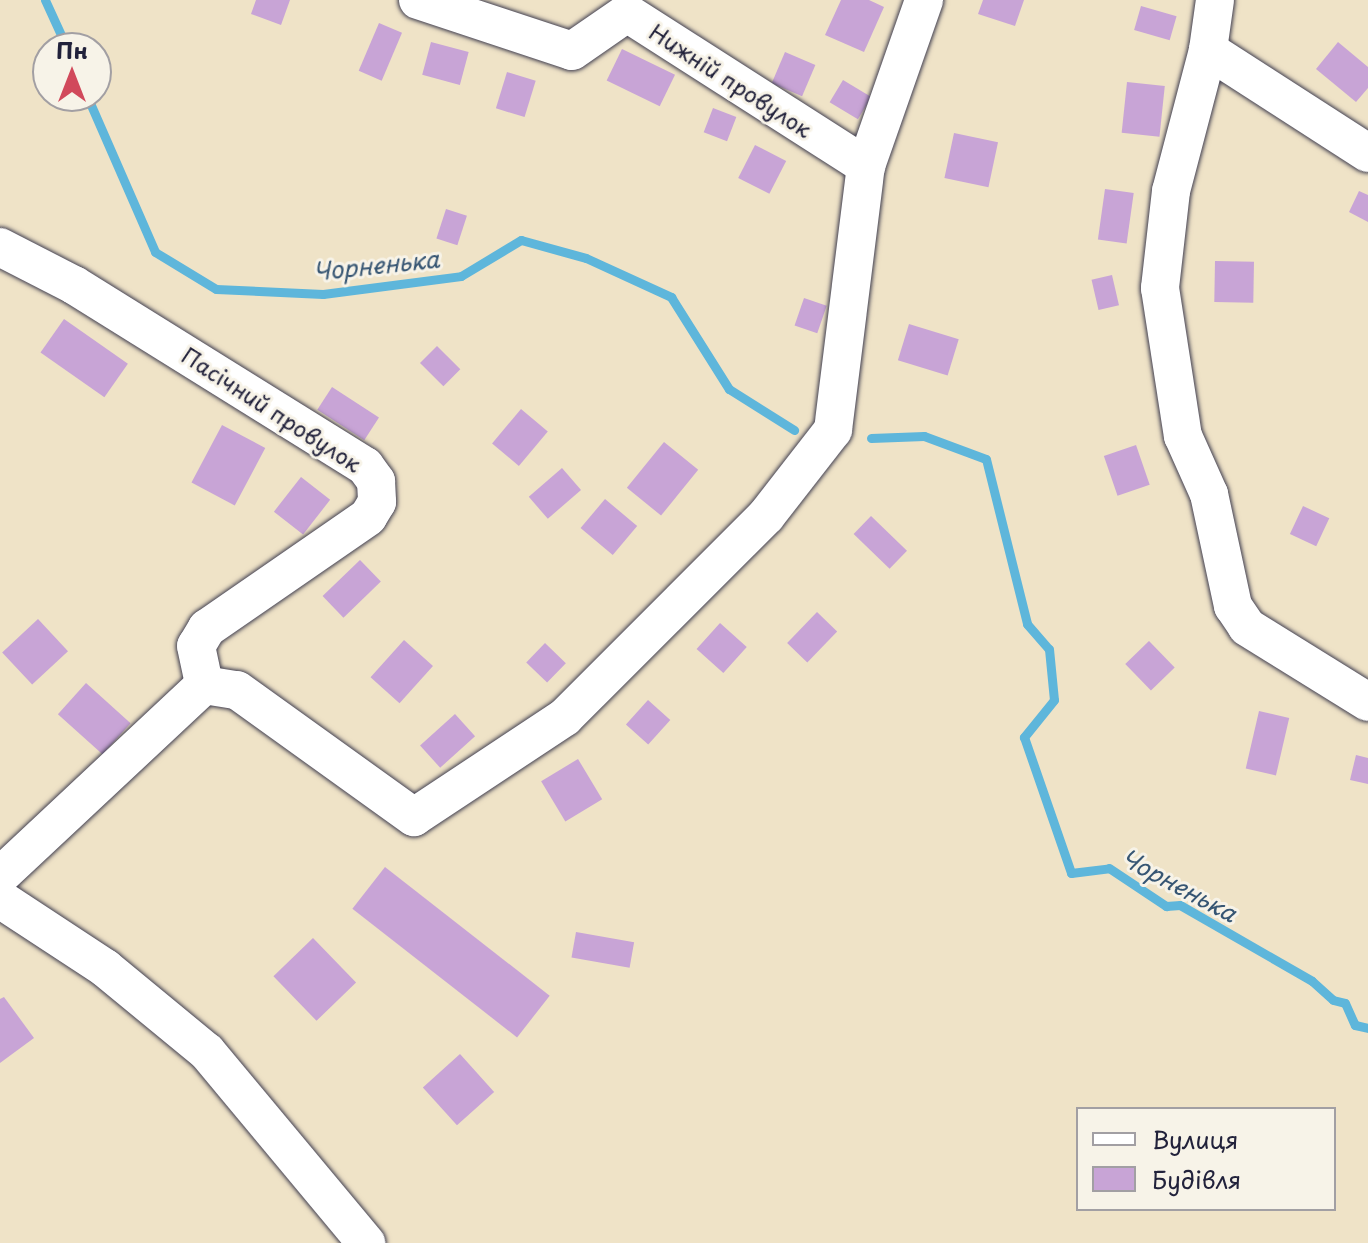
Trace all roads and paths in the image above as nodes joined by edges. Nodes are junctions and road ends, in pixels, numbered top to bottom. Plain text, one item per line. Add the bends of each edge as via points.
1 (418, 0) edge
2 (924, 0) edge
3 (1215, 0) edge
4 (1208, 50) junction
5 (1368, 153) edge
6 (866, 166) junction
7 (0, 247) edge
8 (204, 685) junction
9 (1368, 702) edge
10 (0, 876) edge
11 (0, 899) edge
12 (366, 1243) edge

1 - 6 street, Нижній провулок via 572,51 627,13
2 - 6 street
3 - 4 street
4 - 5 street
4 - 9 street via 1171,191 1160,288 1183,436 1209,494 1233,606 1247,627
6 - 8 street via 833,430 766,516 565,717 414,817 237,690
7 - 8 street, Пасічний провулок via 74,285 365,466 376,481 377,502 368,517 207,628 196,646
8 - 10 street
11 - 12 street via 105,968 207,1052

